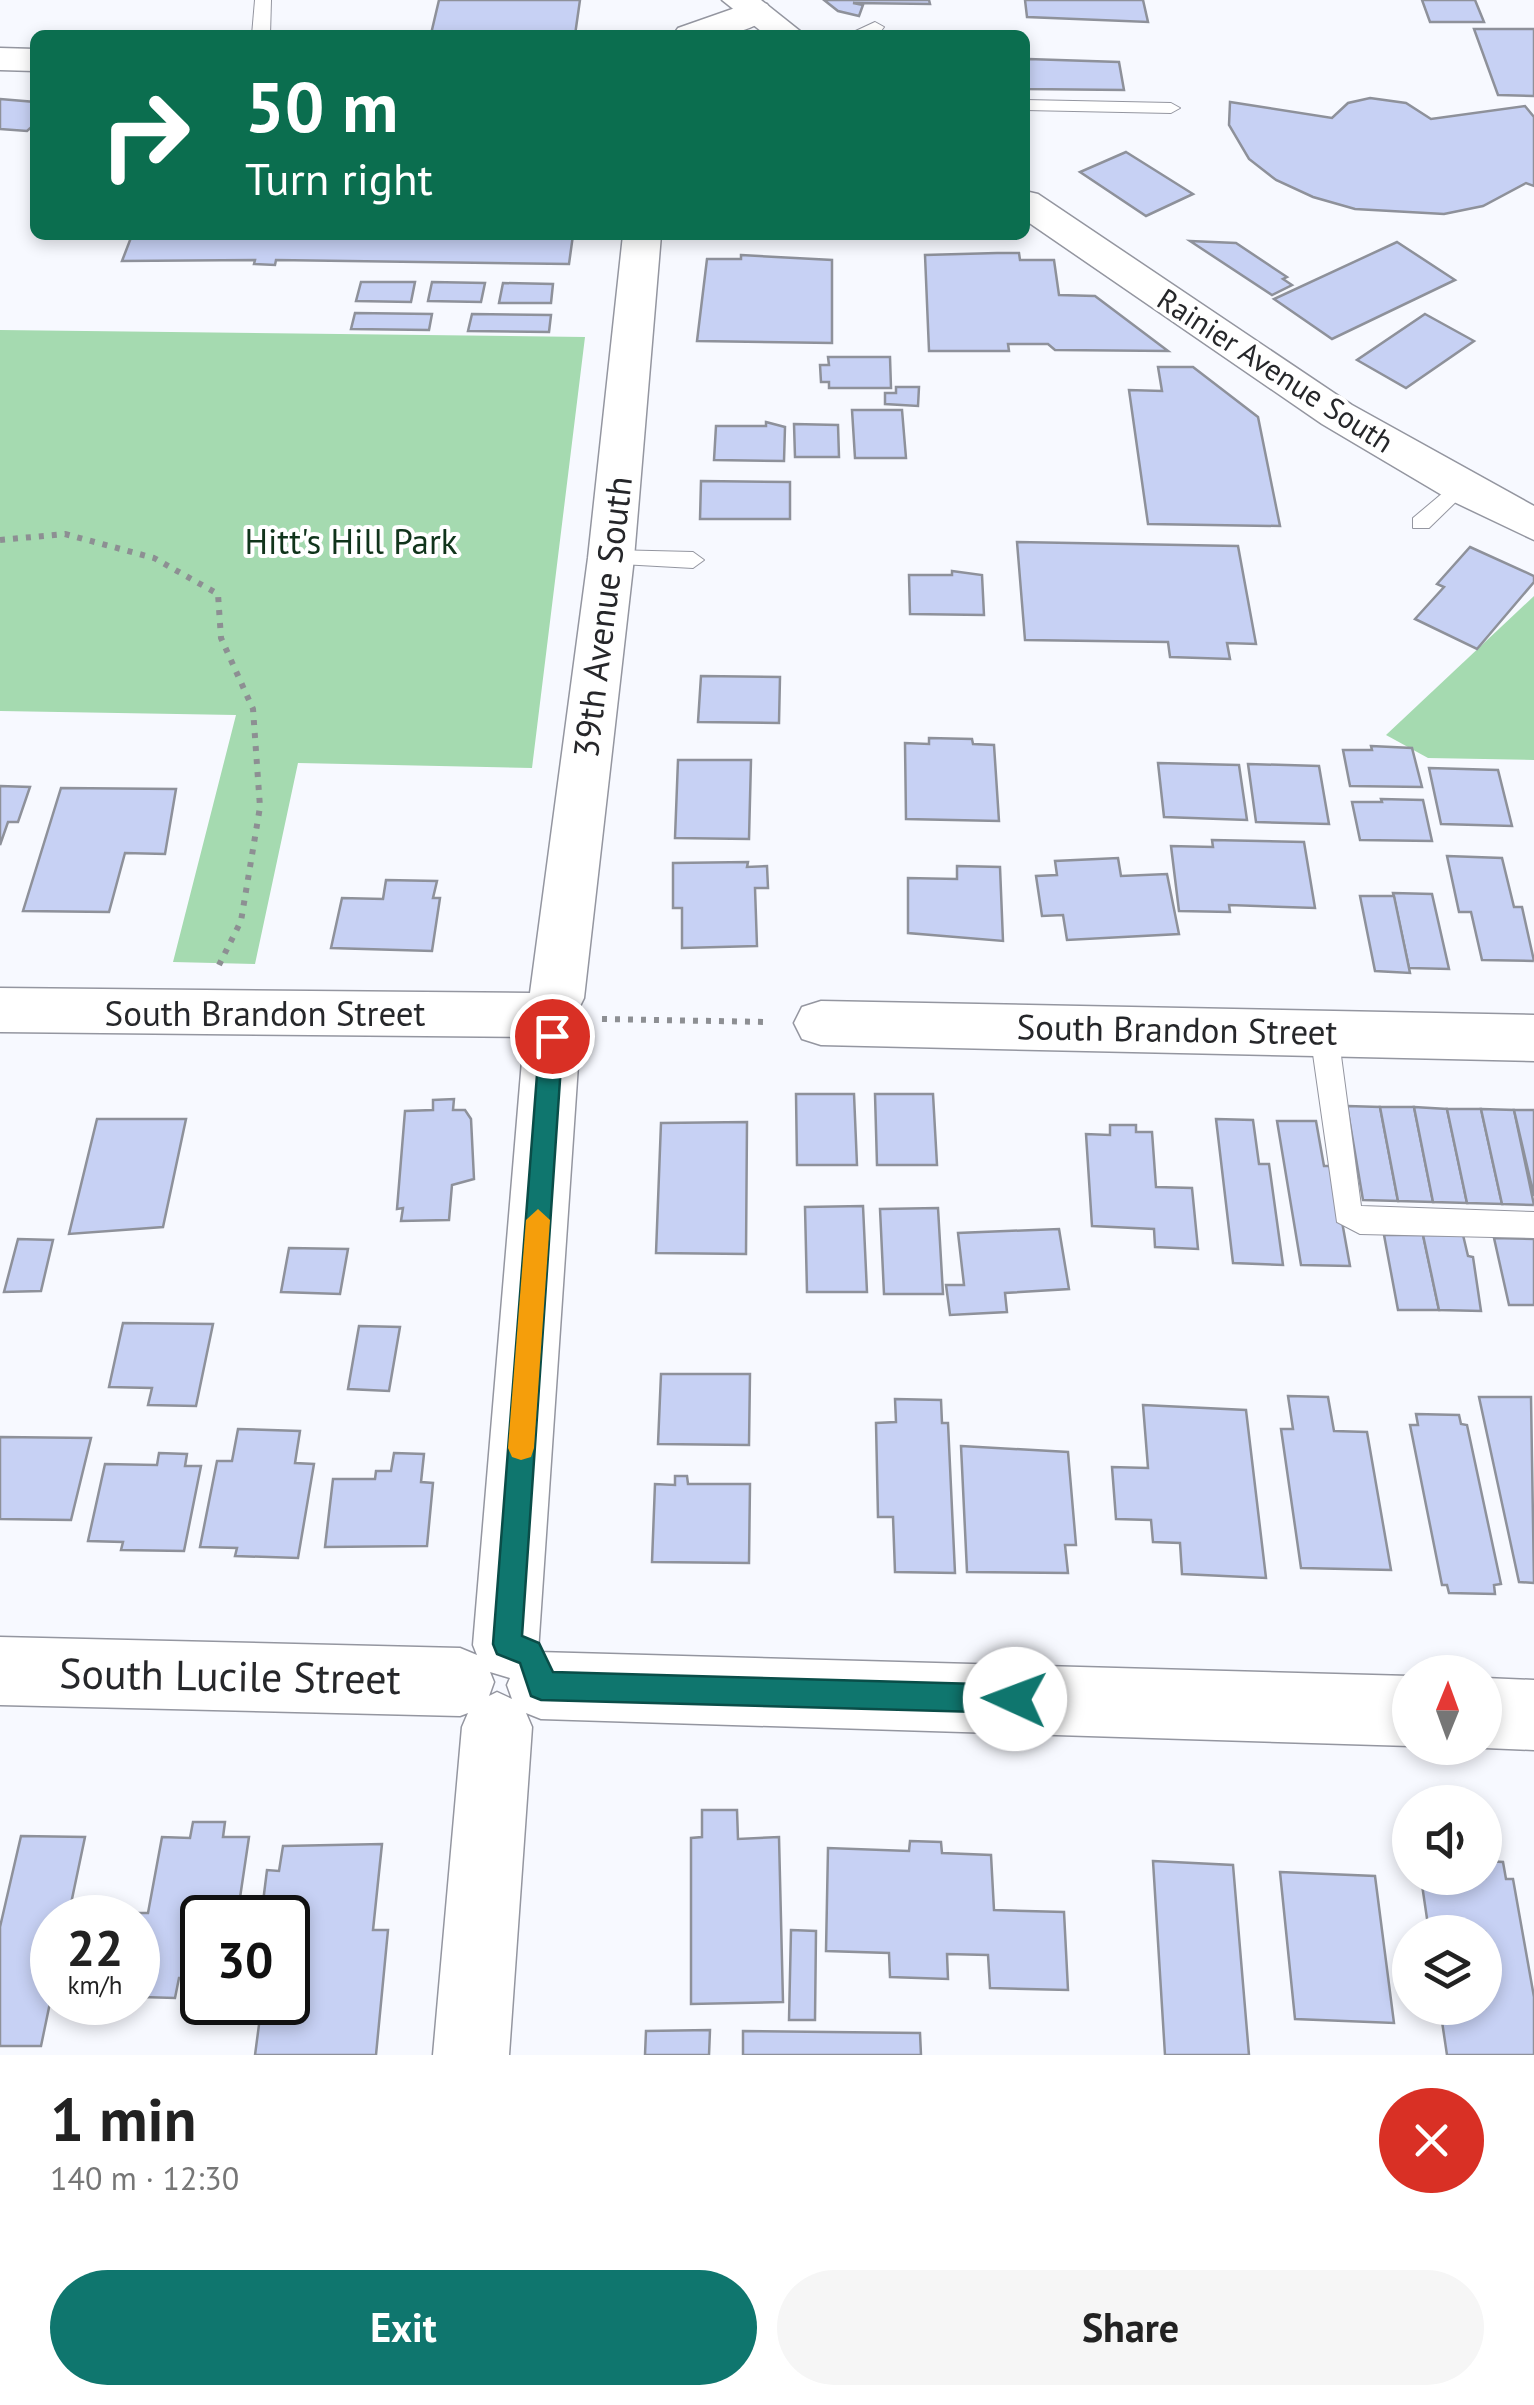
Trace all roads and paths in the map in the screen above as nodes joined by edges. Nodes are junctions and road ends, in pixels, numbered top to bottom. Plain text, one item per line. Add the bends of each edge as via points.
1 (263, 0) edge
2 (747, 5) edge
3 (874, 27) dead end
4 (261, 30) edge
5 (700, 30) edge
6 (781, 30) edge
7 (867, 30) edge
8 (0, 60) edge
9 (30, 60) edge
10 (1030, 105) edge
11 (1170, 108) dead end
12 (1030, 206) edge
13 (642, 240) edge
14 (1457, 488) junction
15 (1421, 523) dead end
16 (1534, 525) edge
17 (0, 540) edge
18 (611, 558) junction
19 (693, 560) dead end
20 (0, 1010) edge
21 (195, 1015) junction
22 (554, 1017) junction
23 (821, 1022) joint
24 (1324, 1034) junction
25 (1534, 1038) edge
26 (1534, 1225) edge
27 (0, 1671) edge
28 (501, 1685) junction
29 (1392, 1710) edge
30 (1502, 1714) edge
31 (1534, 1715) edge
32 (471, 2055) edge

1 - 4 lane
2 - 5 street
2 - 6 street
3 - 7 lane
8 - 9 street
10 - 11 lane
12 - 14 street, Rainier Avenue South
13 - 18 street, 39th Avenue South
14 - 15 lane
14 - 16 street, Rainier Avenue South
17 - 21 path via 65,534 154,558 218,594 221,638 253,709 260,807 240,921
18 - 19 lane
18 - 22 street, 39th Avenue South
20 - 21 street, South Brandon Street
21 - 22 street, South Brandon Street
22 - 23 path
22 - 28 street, 39th Avenue South
23 - 24 street, South Brandon Street
24 - 25 street, South Brandon Street
24 - 26 lane via 1347,1213 1360,1221
27 - 28 street, South Lucile Street
28 - 29 street, South Lucile Street
28 - 32 street, 39th Avenue South
30 - 31 street

